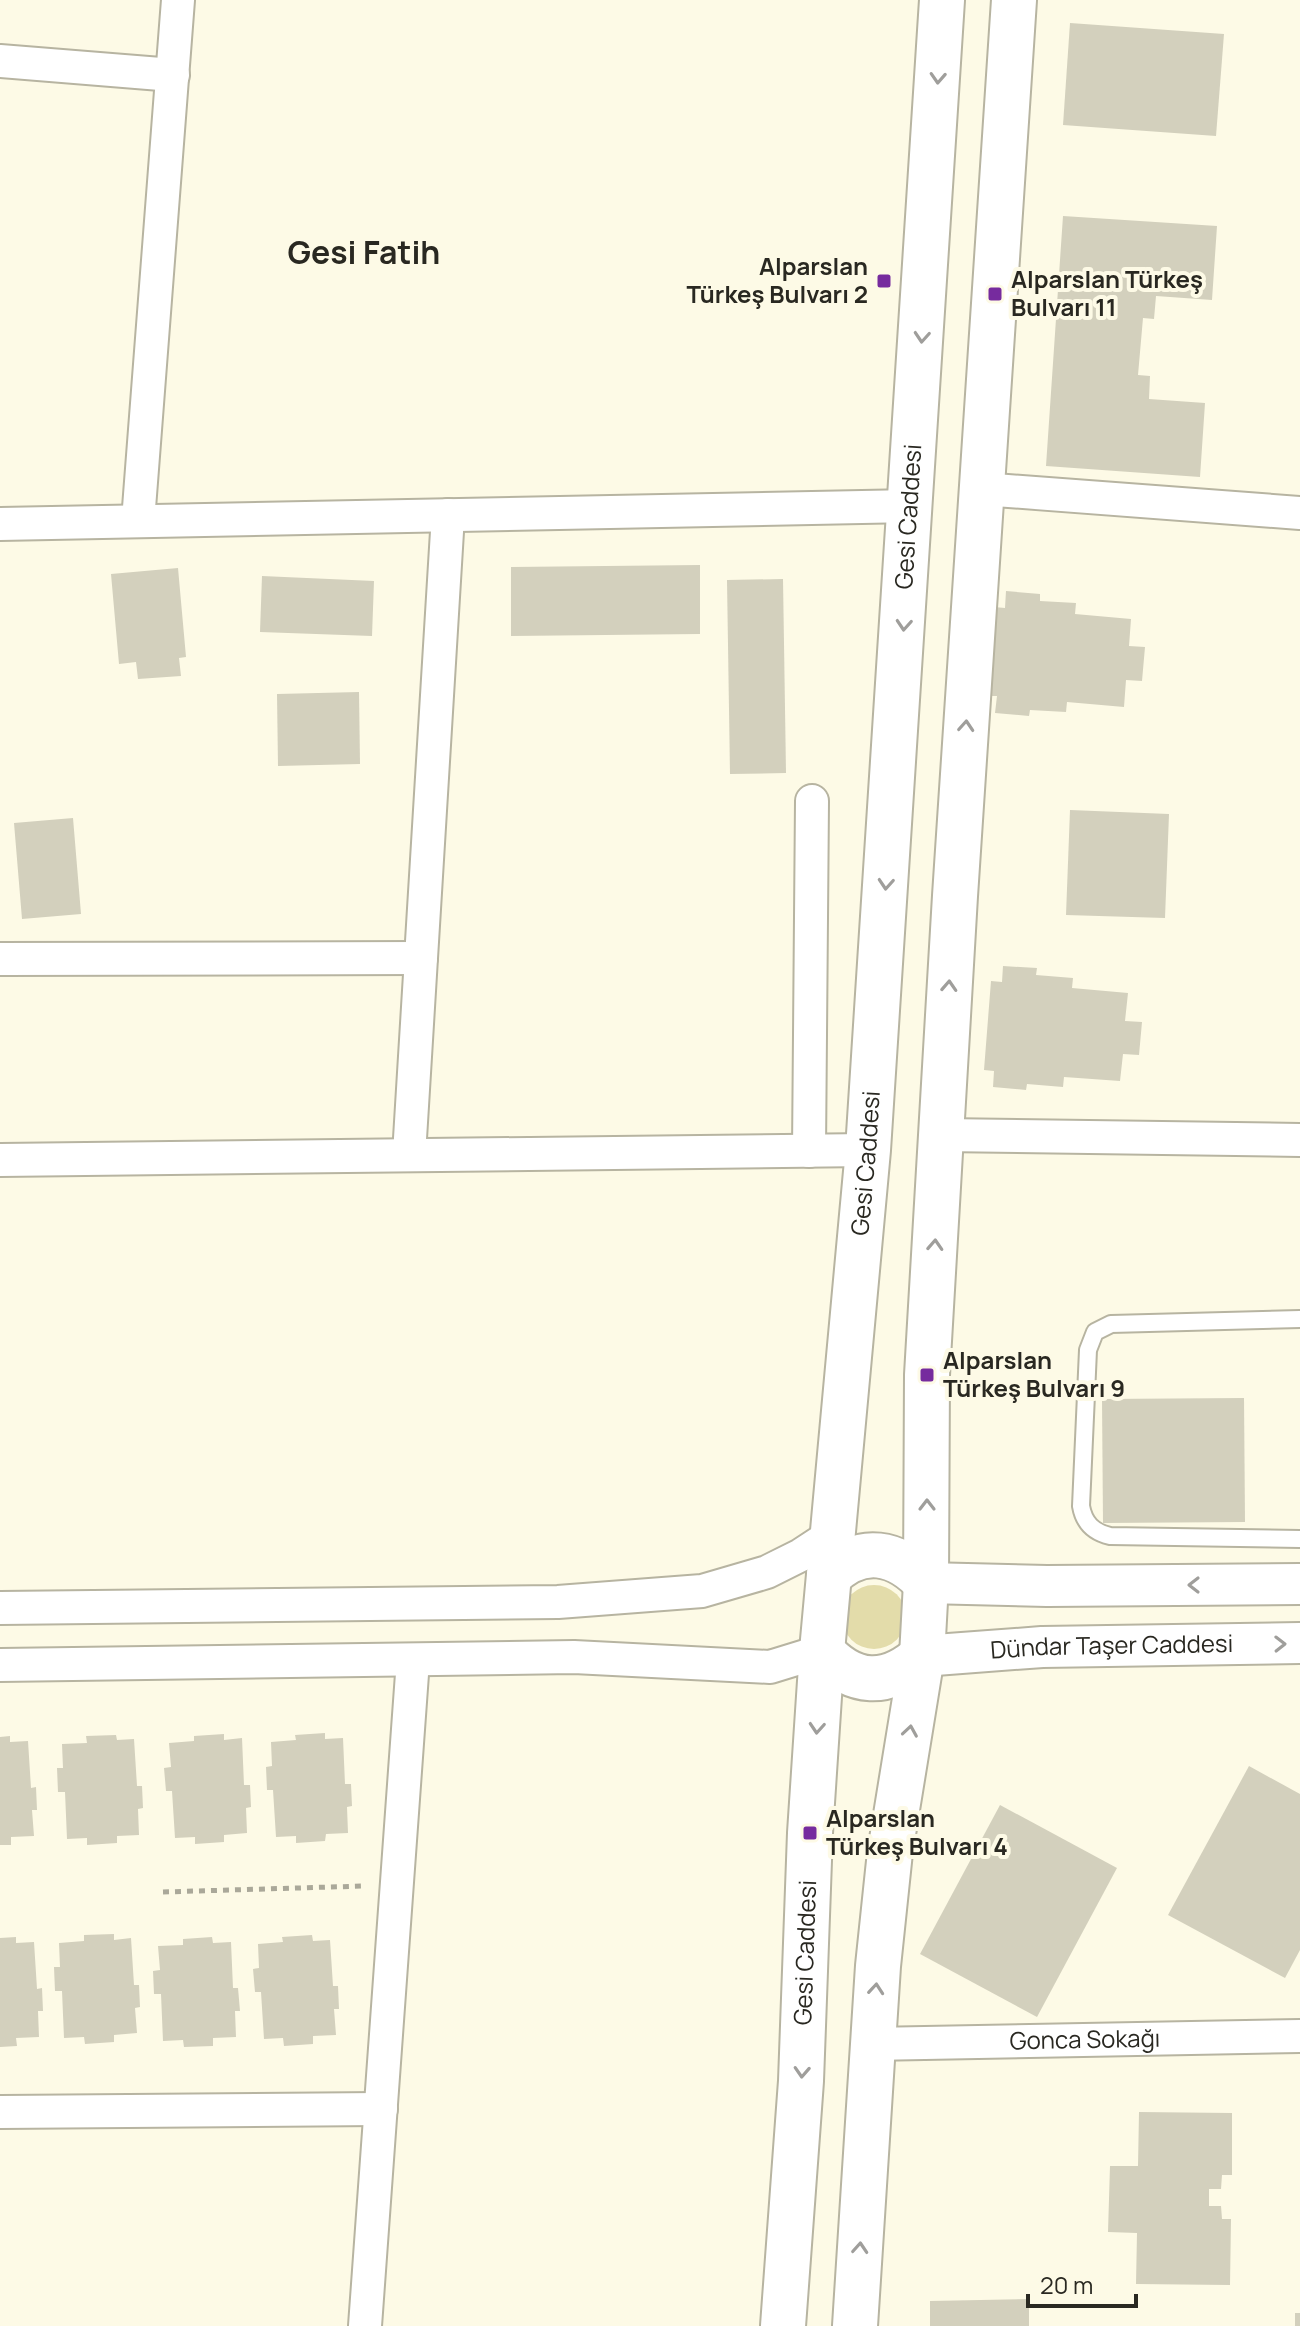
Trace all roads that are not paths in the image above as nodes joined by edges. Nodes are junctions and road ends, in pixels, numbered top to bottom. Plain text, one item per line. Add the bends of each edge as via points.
1 (178, 0) edge
2 (942, 0) edge
3 (1014, 0) edge
4 (0, 61) edge
5 (173, 75) junction
6 (982, 489) junction
7 (912, 506) junction
8 (1300, 513) edge
9 (448, 515) junction
10 (138, 521) junction
11 (0, 524) edge
12 (812, 801) dead end
13 (421, 958) junction
14 (0, 959) edge
15 (941, 1135) junction
16 (1300, 1140) edge
17 (868, 1150) junction
18 (809, 1151) junction
19 (409, 1155) junction
20 (0, 1160) edge
21 (1300, 1319) edge
22 (1300, 1539) edge
23 (831, 1555) junction
24 (926, 1583) junction
25 (1300, 1584) edge
26 (0, 1608) edge
27 (1300, 1643) edge
28 (822, 1651) junction
29 (922, 1656) junction
30 (413, 1660) junction
31 (0, 1665) edge
32 (1300, 2036) edge
33 (871, 2044) junction
34 (381, 2109) junction
35 (0, 2112) edge
36 (365, 2326) edge
37 (783, 2326) edge
38 (855, 2326) edge

1 - 5 street
2 -> 7 main road, Gesi Caddesi
3 - 6 main road
4 - 5 street
5 - 10 street
6 - 8 street
15 -> 6 main road
7 - 9 street
7 -> 17 main road, Gesi Caddesi
9 - 10 street
9 - 13 street
10 - 11 street
12 - 18 street
13 - 14 street
13 - 19 street
15 - 16 street
24 -> 15 main road via 927,1375
17 - 18 street
17 - 23 main road, Gesi Caddesi
18 - 19 street
19 - 20 street
21 - 22 lane via 1119,1323 1095,1332 1088,1350 1081,1506 1087,1523 1110,1536
23 - 24 main road via 840,1565 858,1557 896,1559
23 - 26 street via 801,1555 767,1572 702,1591 558,1602
23 - 28 main road, Gesi Caddesi
25 -> 24 street
24 - 29 main road
29 -> 27 street, Dündar Taşer Caddesi via 1042,1647
28 - 29 main road via 852,1675 871,1679 908,1669
28 - 30 street via 770,1667 574,1657
28 -> 37 main road, Gesi Caddesi
33 -> 29 main road via 890,1852
30 - 31 street
30 - 34 street
32 - 33 street, Gonca Sokağı
38 -> 33 main road
34 - 35 street
34 - 36 street

